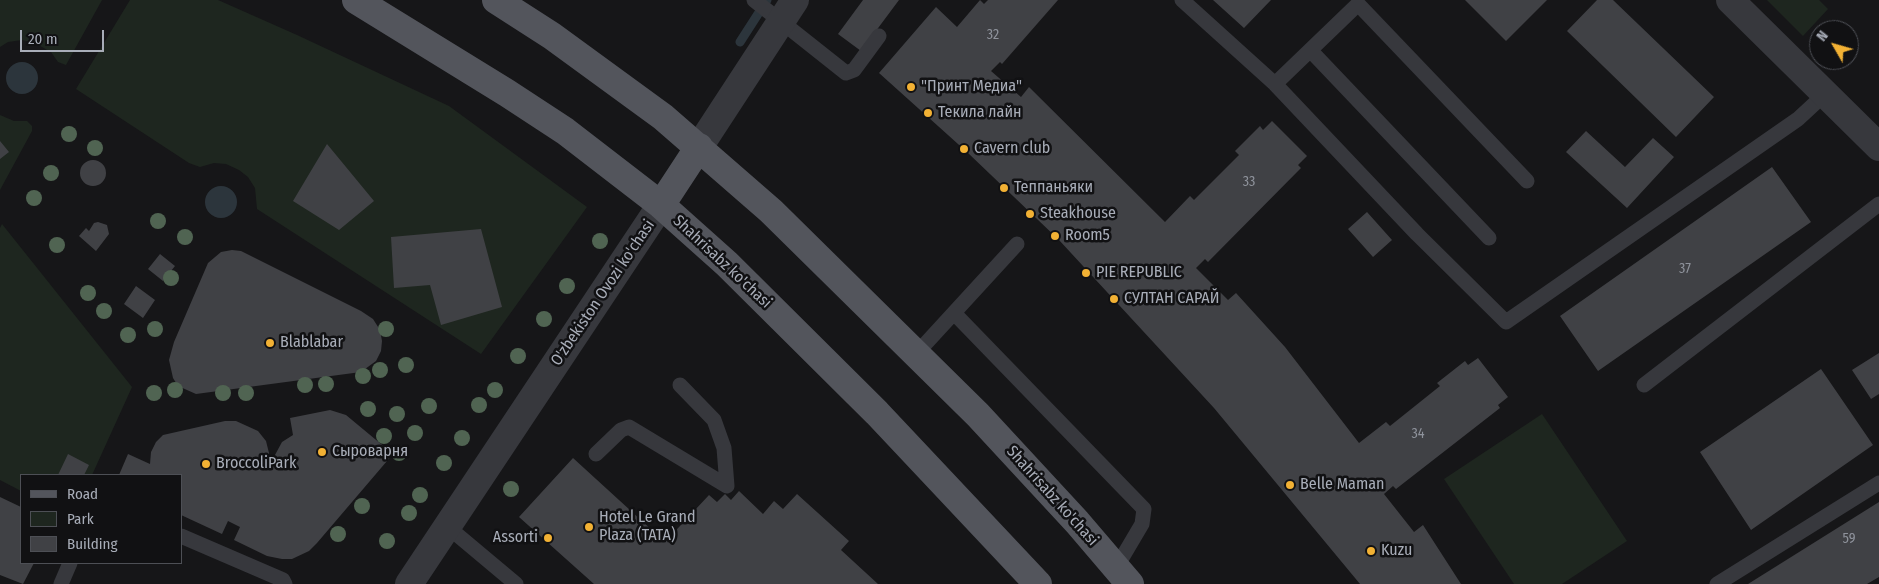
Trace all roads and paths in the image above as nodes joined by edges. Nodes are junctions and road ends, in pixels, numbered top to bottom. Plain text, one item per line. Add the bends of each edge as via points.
1 (356, 0) edge
2 (496, 0) edge
3 (754, 0) edge
4 (1182, 0) edge
5 (1730, 0) edge
6 (788, 11) edge
7 (880, 36) dead end
8 (1311, 51) junction
9 (1275, 84) junction
10 (1825, 94) junction
11 (699, 147) junction
12 (1879, 147) edge
13 (1527, 181) dead end
14 (1879, 204) edge
15 (661, 205) junction
16 (1489, 238) dead end
17 (1017, 244) dead end
18 (954, 313) junction
19 (917, 353) junction
20 (680, 385) dead end
21 (1644, 385) dead end
22 (596, 454) dead end
23 (1879, 482) edge
24 (448, 527) junction
25 (182, 536) edge
26 (70, 564) edge
27 (1127, 578) edge
28 (61, 584) edge
29 (285, 584) edge
30 (409, 584) edge
31 (516, 584) edge
32 (1038, 584) edge
33 (1717, 584) edge

1 - 15 main road, Shahrisabz ko'chasi via 565,131
2 - 11 main road, Shahrisabz ko'chasi via 608,76
3 - 6 lane
4 - 9 lane
5 - 10 street
6 - 7 lane via 846,73 854,70
6 - 11 street, O'zbekiston Ovozi ko'chasi
8 - 9 lane
8 - 13 lane via 1358,4
8 - 16 lane
9 - 10 lane via 1506,322 1798,119
10 - 12 street
11 - 15 main road, O'zbekiston Ovozi ko'chasi
11 - 19 main road, Shahrisabz ko'chasi via 771,211
14 - 21 lane
15 - 24 street, O'zbekiston Ovozi ko'chasi
15 - 32 main road, Shahrisabz ko'chasi via 728,264 871,407
17 - 18 lane
18 - 19 lane
18 - 27 lane via 1144,509
19 - 27 main road, Shahrisabz ko'chasi via 991,428
20 - 22 lane via 714,420 724,448 727,486 629,427 621,430
23 - 33 lane
24 - 30 street, O'zbekiston Ovozi ko'chasi
24 - 31 lane
25 - 29 lane via 283,580
26 - 28 lane

